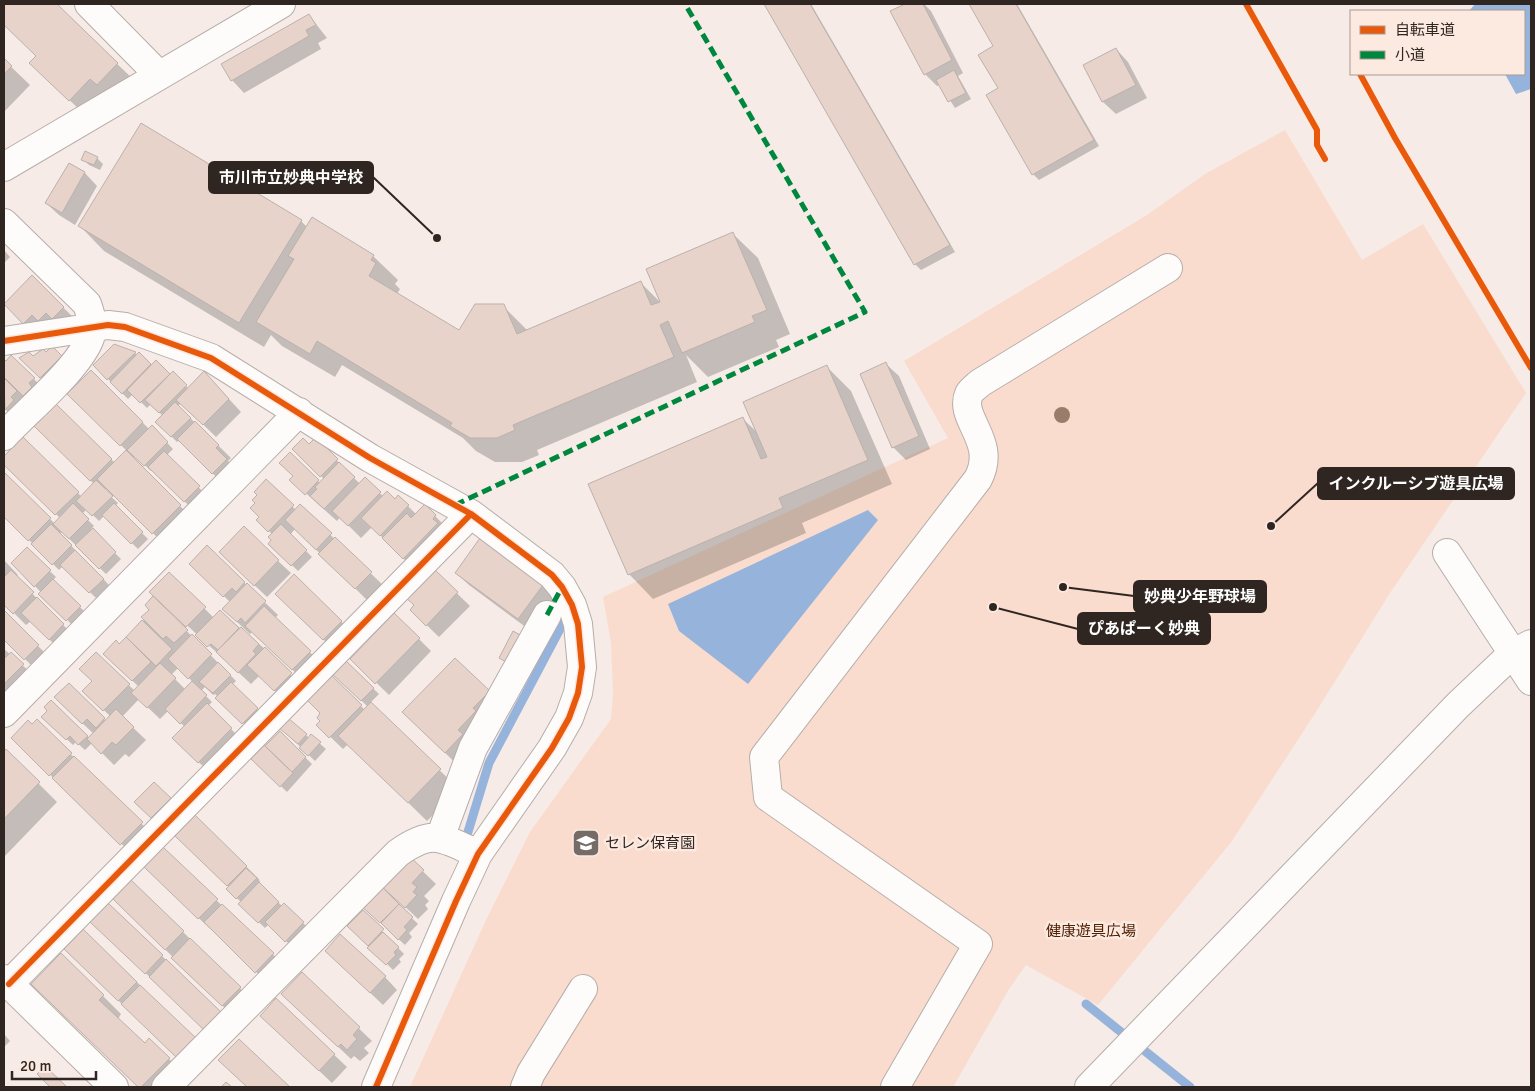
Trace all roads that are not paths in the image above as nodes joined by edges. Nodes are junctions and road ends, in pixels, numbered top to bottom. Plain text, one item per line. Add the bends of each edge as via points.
1 (281, 4) edge
2 (94, 5) edge
3 (159, 75) junction
4 (4, 167) edge
5 (4, 222) edge
6 (1168, 268) dead end
7 (92, 326) junction
8 (4, 342) edge
9 (299, 412) junction
10 (4, 436) edge
11 (471, 514) junction
12 (1447, 553) dead end
13 (547, 615) dead end
14 (1522, 649) edge
15 (1531, 681) edge
16 (4, 713) edge
17 (440, 838) junction
18 (478, 854) junction
19 (6, 981) edge
20 (583, 989) dead end
21 (380, 1086) edge
22 (114, 1087) edge
23 (166, 1087) edge
24 (525, 1087) edge
25 (895, 1087) edge
26 (1091, 1087) edge

1 - 3 street
2 - 3 street
3 - 4 street
5 - 7 street via 87,304
6 - 25 street via 980,383 970,394 968,407 985,454 984,468 978,479 764,757 768,797 978,944
7 - 8 street
7 - 9 street via 125,327 211,358
7 - 10 street via 90,338 72,365
9 - 11 street via 370,458
9 - 16 street
11 - 18 street via 552,575 562,587 578,624 582,667 578,693 565,726
11 - 19 street
12 - 14 street
13 - 17 street via 473,748
14 - 15 street
14 - 26 street via 1458,705
17 - 18 street
17 - 23 street via 419,839 398,853
18 - 21 street via 410,1006
19 - 22 street
20 - 24 street via 530,1073

